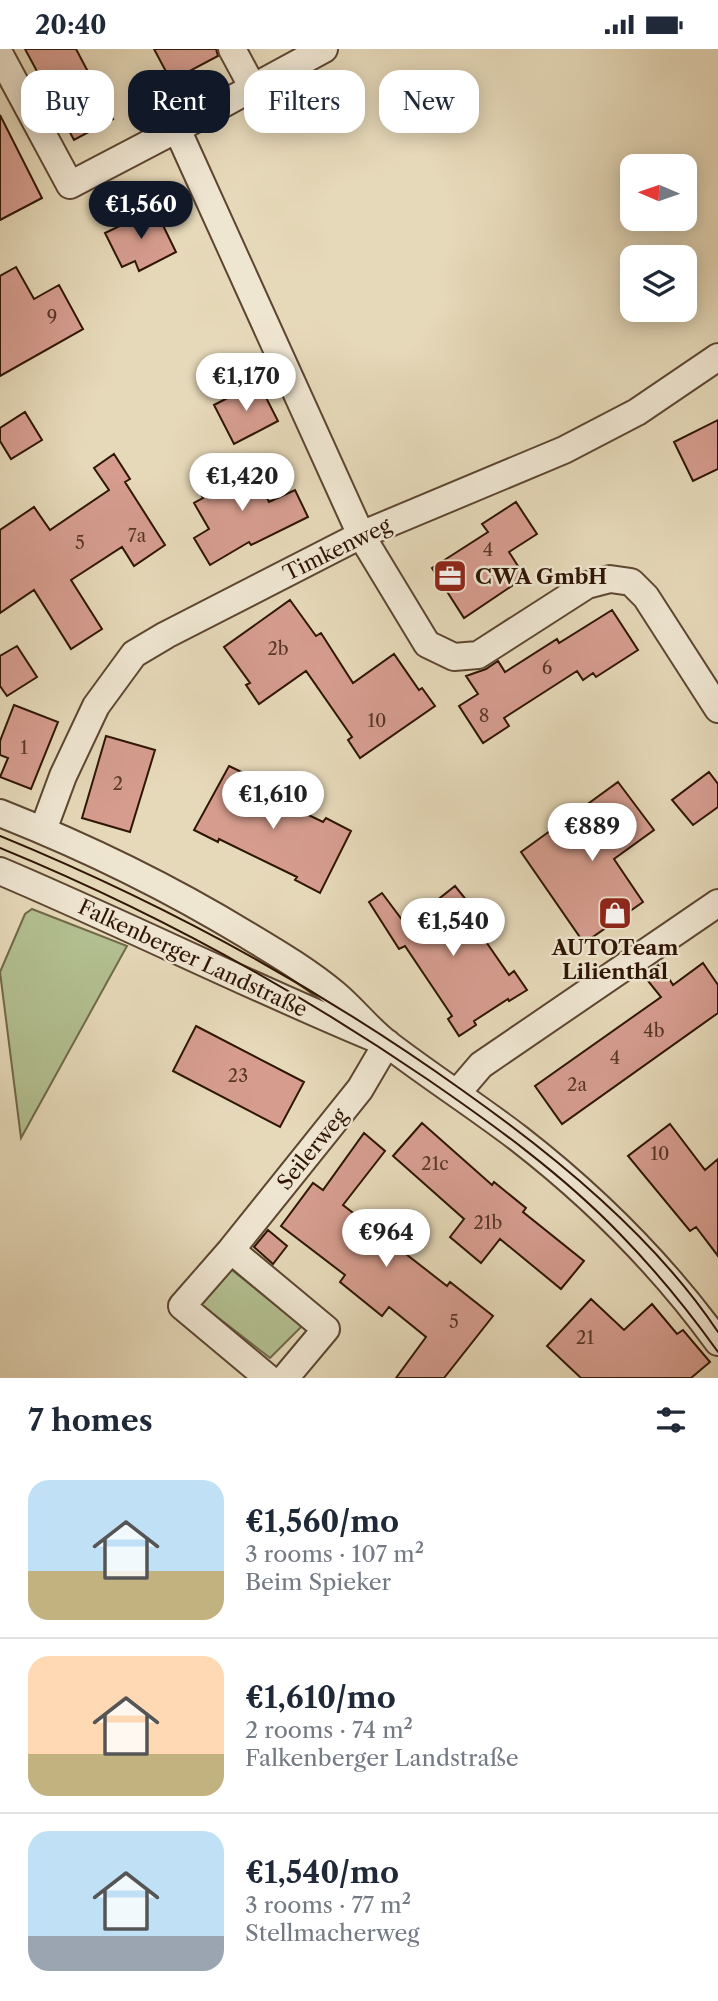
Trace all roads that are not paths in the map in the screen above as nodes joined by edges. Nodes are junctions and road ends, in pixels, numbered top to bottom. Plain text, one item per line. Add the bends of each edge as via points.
1 (232, 49) edge
2 (324, 49) edge
3 (0, 55) edge
4 (286, 70) edge
5 (244, 71) edge
6 (169, 133) edge
7 (179, 133) edge
8 (718, 357) edge
9 (361, 535) junction
10 (718, 709) edge
11 (0, 813) edge
12 (43, 830) junction
13 (0, 871) edge
14 (718, 903) edge
15 (387, 1044) junction
16 (457, 1093) junction
17 (231, 1250) junction
18 (718, 1342) edge
19 (268, 1378) edge
20 (285, 1378) edge

1 - 5 street
2 - 4 street
3 - 6 street via 70,185
7 - 9 street
8 - 9 street, Timkenweg via 637,412 564,450
9 - 10 street via 426,644 454,657 478,655 587,585 610,579 631,582 646,597
9 - 12 street, Timkenweg via 134,654 96,706
11 - 12 street, Falkenberger Landstraße
12 - 15 street, Falkenberger Landstraße via 165,888 269,949 335,994
13 - 15 street, Falkenberger Landstraße
14 - 16 street via 481,1065
15 - 16 street, Falkenberger Landstraße
15 - 17 street, Seilerweg via 360,1089
16 - 18 street, Falkenberger Landstraße via 543,1158 614,1221
17 - 19 street, Seilerweg via 182,1306
17 - 20 street via 326,1329

